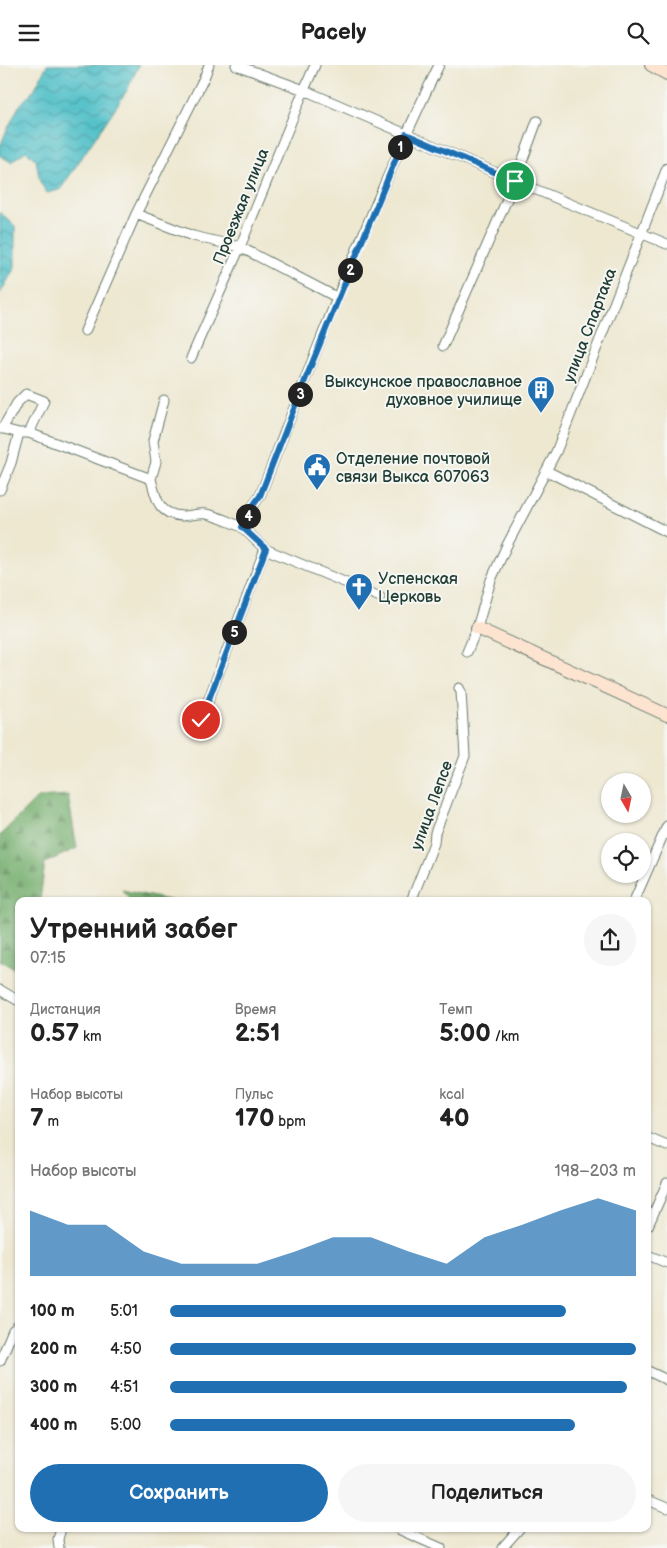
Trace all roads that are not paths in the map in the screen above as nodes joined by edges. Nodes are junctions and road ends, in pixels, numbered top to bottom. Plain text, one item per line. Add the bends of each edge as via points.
1 (209, 65) edge
2 (236, 65) edge
3 (316, 65) edge
4 (439, 65) edge
5 (651, 65) edge
6 (667, 74) edge
7 (304, 90) junction
8 (537, 121) dead end
9 (406, 134) junction
10 (667, 168) edge
11 (515, 181) junction
12 (136, 214) junction
13 (641, 232) junction
14 (667, 244) edge
15 (240, 247) junction
16 (338, 298) junction
17 (85, 331) dead end
18 (443, 346) dead end
19 (191, 357) dead end
20 (164, 400) dead end
21 (1, 429) edge
22 (19, 433) junction
23 (29, 433) junction
24 (547, 471) junction
25 (151, 479) junction
26 (0, 490) edge
27 (242, 527) junction
28 (667, 532) edge
29 (266, 549) junction
30 (380, 597) dead end
31 (476, 629) junction
32 (467, 652) dead end
33 (459, 688) dead end
34 (667, 715) edge
35 (201, 720) dead end
36 (667, 826) edge
37 (412, 897) edge
38 (636, 897) edge
39 (0, 991) edge
40 (15, 999) edge
41 (651, 1139) edge
42 (667, 1146) edge
43 (667, 1183) edge
44 (651, 1219) edge
45 (651, 1256) edge
46 (667, 1263) edge
47 (15, 1329) edge
48 (0, 1361) edge
49 (651, 1372) edge
50 (667, 1380) edge
51 (651, 1501) edge
52 (667, 1508) edge
53 (60, 1532) edge
54 (405, 1532) edge
55 (516, 1532) edge
56 (59, 1548) edge
57 (441, 1548) edge
58 (502, 1548) edge

1 - 12 street
2 - 7 street
3 - 7 street, Проезжая улица
4 - 9 street
5 - 6 street
7 - 9 street
7 - 15 street, Проезжая улица
8 - 11 street
9 - 11 street
9 - 16 street
10 - 13 street, улица Спартака
11 - 13 street
11 - 18 street
12 - 15 street via 192,236
12 - 17 street
13 - 14 street
13 - 24 street, улица Спартака
15 - 16 street
15 - 19 street, Проезжая улица
16 - 27 street via 260,496
20 - 25 street via 153,441 156,462
21 - 22 street
21 - 23 street via 26,394 44,401
22 - 23 street
22 - 26 street
23 - 25 street
24 - 28 street
24 - 31 street, улица Спартака via 506,545
25 - 27 street via 159,506 168,513 208,515
27 - 29 street
29 - 30 street
29 - 35 street
31 - 32 street
31 - 34 street
33 - 37 street, улица Лепсе via 465,756
36 - 38 street
39 - 40 street
41 - 42 street
43 - 44 street
45 - 46 street
47 - 48 street
49 - 50 street
51 - 52 street
53 - 56 street
54 - 57 street
55 - 58 street

